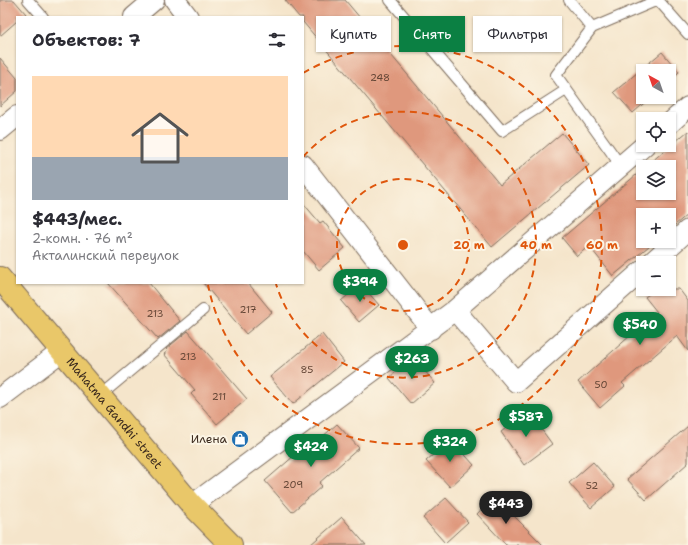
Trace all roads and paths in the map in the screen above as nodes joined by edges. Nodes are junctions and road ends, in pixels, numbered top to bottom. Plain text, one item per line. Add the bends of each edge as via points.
1 (28, 0) edge
2 (154, 0) edge
3 (175, 0) edge
4 (390, 0) edge
5 (569, 0) edge
6 (41, 16) edge
7 (135, 16) edge
8 (187, 16) edge
9 (592, 28) junction
10 (688, 34) edge
11 (566, 90) junction
12 (688, 107) edge
13 (16, 117) edge
14 (676, 118) edge
15 (0, 130) edge
16 (637, 152) edge
17 (304, 165) edge
18 (621, 166) junction
19 (688, 230) edge
20 (659, 256) edge
21 (636, 276) edge
22 (0, 278) edge
23 (203, 310) dead end
24 (456, 310) junction
25 (431, 328) junction
26 (62, 351) junction
27 (100, 396) junction
28 (0, 398) edge
29 (192, 505) junction
30 (231, 545) edge

1 - 6 lane
2 - 7 street
3 - 8 street
4 - 11 lane via 502,131
5 - 9 lane
9 - 10 lane via 658,0
9 - 11 lane via 556,76
11 - 18 lane
12 - 14 street
13 - 15 street
16 - 18 street
17 - 25 street
18 - 24 street
19 - 20 street
21 - 24 street via 516,382
22 - 26 main road, Mahatma Gandhi street
23 - 27 lane
24 - 25 street
25 - 29 street
26 - 27 main road, Mahatma Gandhi street
26 - 28 street
27 - 29 main road, Mahatma Gandhi street
29 - 30 main road, Mahatma Gandhi street

